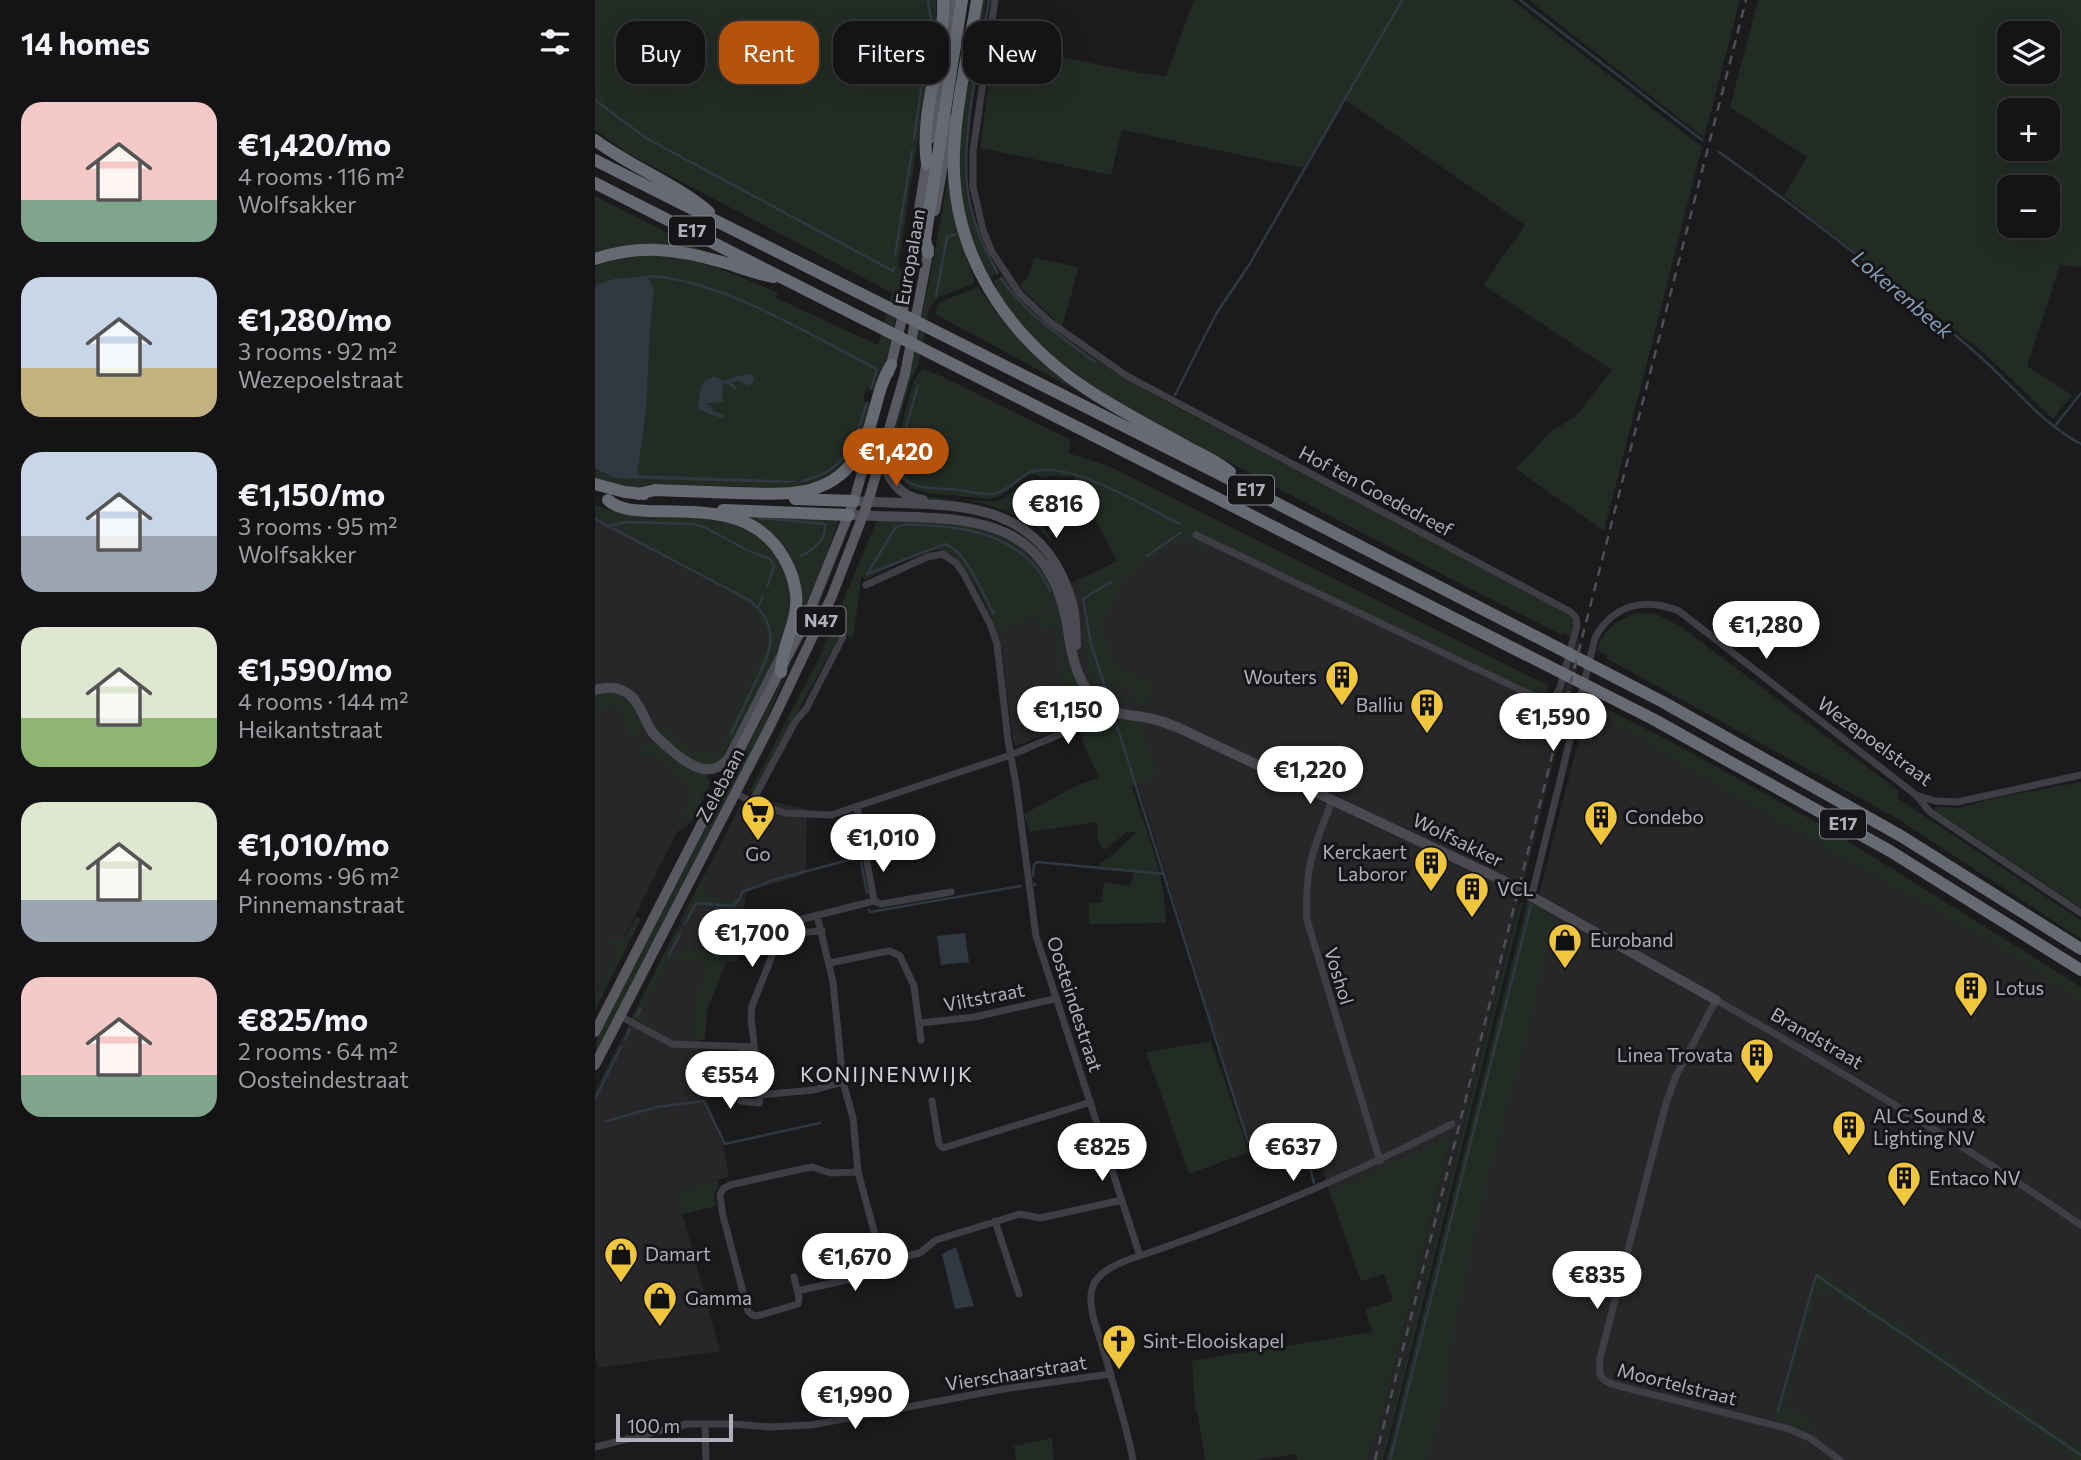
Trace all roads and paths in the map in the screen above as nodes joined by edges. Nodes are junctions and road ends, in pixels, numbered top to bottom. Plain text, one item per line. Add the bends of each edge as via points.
1 (943, 0) edge
2 (952, 0) edge
3 (962, 0) edge
4 (974, 0) edge
5 (995, 0) edge
6 (595, 140) edge
7 (595, 160) edge
8 (927, 164) junction
9 (595, 183) edge
10 (722, 224) junction
11 (928, 253) junction
12 (595, 259) edge
13 (788, 279) junction
14 (891, 365) junction
15 (883, 455) junction
16 (595, 484) edge
17 (1251, 491) junction
18 (638, 494) junction
19 (601, 498) edge
20 (854, 501) junction
21 (868, 502) junction
22 (995, 513) junction
23 (849, 514) junction
24 (863, 515) junction
25 (1196, 535) dead end
26 (866, 585) dead end
27 (843, 637) dead end
28 (781, 657) junction
29 (1077, 670) junction
30 (781, 672) junction
31 (595, 690) edge
32 (1102, 706) junction
33 (1011, 755) junction
34 (2081, 775) edge
35 (735, 793) junction
36 (1916, 795) junction
37 (1333, 800) junction
38 (753, 802) junction
39 (857, 806) junction
40 (951, 892) dead end
41 (1527, 895) junction
42 (874, 901) junction
43 (2081, 913) edge
44 (817, 915) junction
45 (822, 931) junction
46 (780, 934) junction
47 (2081, 949) edge
48 (830, 963) junction
49 (2081, 970) edge
50 (1054, 999) junction
51 (1716, 1000) junction
52 (620, 1017) junction
53 (920, 1023) junction
54 (595, 1032) edge
55 (921, 1040) dead end
56 (742, 1047) junction
57 (754, 1047) junction
58 (595, 1065) edge
59 (843, 1082) junction
60 (760, 1095) junction
61 (932, 1101) dead end
62 (1091, 1102) junction
63 (1453, 1124) dead end
64 (1380, 1161) junction
65 (858, 1172) junction
66 (1122, 1200) junction
67 (995, 1221) junction
68 (2081, 1225) edge
69 (1140, 1256) junction
70 (885, 1259) junction
71 (794, 1277) dead end
72 (797, 1291) junction
73 (1019, 1294) dead end
74 (1111, 1374) junction
75 (705, 1424) junction
76 (595, 1447) edge
77 (706, 1460) edge
78 (1133, 1460) edge
79 (1840, 1460) edge

1 - 8 highway via 924,144
2 - 8 main road, Europalaan / N47
3 - 11 highway via 925,239
4 - 11 main road, Europalaan / N47
4 - 17 highway via 954,173 962,227 987,289 1019,331 1059,369 1117,408 1227,469
5 - 25 street, Hof ten Goededreef via 973,151 973,187 992,252 1019,293 1050,322 1127,376 1571,612 1577,626 1560,688 1556,696 1542,700
6 - 10 highway via 693,199
7 - 10 highway, E17
8 - 14 main road, Europalaan / N47
9 - 13 highway, E17
10 - 17 highway, E17
11 - 15 main road, Europalaan / N47 via 905,374
12 - 13 highway via 656,249
13 - 49 highway, E17 via 1598,690 1890,850
14 - 18 highway via 861,449 849,467 821,487 788,494 655,490
14 - 20 main road, Europalaan / N47
15 - 21 main road, Europalaan / N47
15 - 22 street via 893,482 909,497 970,503
16 - 18 highway
17 - 47 highway, E17 via 1603,670 1901,836
18 - 20 highway
19 - 23 highway via 654,507
19 - 28 highway via 614,506 639,510 723,514 762,531 784,557 795,586 795,619
20 - 21 street
20 - 23 main road, Europalaan / N47
21 - 22 street via 947,505
21 - 24 main road, Europalaan / N47
22 - 29 street via 1030,535 1064,583 1074,613
23 - 24 street
23 - 30 main road, Zelebaan / N47
24 - 29 street via 959,519 1011,535 1042,563 1057,586
24 - 35 main road, Zelebaan / N47 via 821,622
26 - 33 street, Oosteindestraat via 927,557 943,554 955,563 981,605 997,644
27 - 38 street, Zelebaan
28 - 30 highway
28 - 31 street via 732,752 716,768 699,769 662,742 630,695 617,688
29 - 32 street via 1088,692
30 - 54 main road, Zelebaan / N47
32 - 33 street via 1091,721
32 - 37 street, Wolfsakker via 1163,721
33 - 39 street
33 - 50 street, Oosteindestraat via 1036,936
34 - 36 street, Wezepoelstraat via 1957,802
35 - 38 street
35 - 52 main road, Zelebaan / N47
36 - 41 street, Wezepoelstraat via 1679,611 1640,603 1621,609 1602,627 1592,647 1532,890
36 - 43 street via 1930,812
37 - 41 street, Wolfsakker
37 - 64 street, Voshol via 1312,851 1305,888 1307,920
38 - 39 street via 785,813 810,815 831,815
39 - 42 street
40 - 42 street via 881,904
41 - 51 street, Brandstraat
42 - 44 street
44 - 45 street
44 - 46 street via 787,923
45 - 46 street
45 - 48 street
46 - 57 street via 752,1006
48 - 53 street via 896,953 913,986
48 - 59 street
50 - 53 street, Viltstraat via 975,1017
50 - 62 street, Oosteindestraat
51 - 68 street, Brandstraat via 1858,1081
51 - 79 street, Moortelstraat via 1666,1103 1600,1358 1601,1377 1615,1385 1789,1429
52 - 56 street via 672,1044
52 - 58 main road, Zelebaan / N47
53 - 55 street
56 - 57 street
56 - 60 street via 741,1101 759,1103
57 - 60 street
59 - 60 street
59 - 65 street via 853,1118
61 - 62 street via 943,1148
62 - 66 street, Oosteindestraat
63 - 64 street
64 - 69 street
65 - 70 street via 878,1251
65 - 72 street via 830,1173 813,1167 723,1189 723,1216 748,1311 757,1316 794,1306 798,1304
66 - 67 street via 1040,1218 1020,1214
66 - 69 street, Oosteindestraat
67 - 70 street via 936,1240 920,1253
67 - 73 street
69 - 74 street via 1103,1272 1092,1289
70 - 72 street via 879,1273
71 - 72 street
74 - 75 street, Vierschaarstraat via 811,1425
74 - 78 street
75 - 76 street, Vierschaarstraat via 667,1428
75 - 77 street

